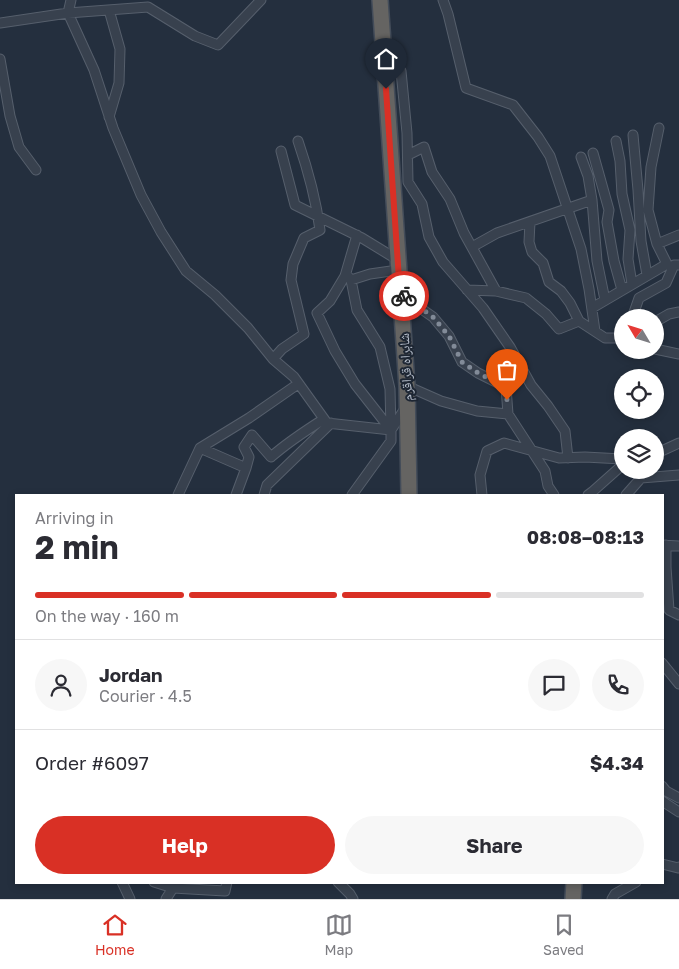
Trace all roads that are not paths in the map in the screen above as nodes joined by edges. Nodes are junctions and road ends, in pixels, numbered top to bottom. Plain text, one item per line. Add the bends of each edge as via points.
1 (71, 0) edge
2 (261, 0) edge
3 (380, 0) edge
4 (443, 0) edge
5 (109, 10) junction
6 (68, 13) junction
7 (0, 23) edge
8 (0, 59) edge
9 (385, 71) junction
10 (109, 117) junction
11 (660, 128) dead end
12 (633, 135) dead end
13 (298, 141) dead end
14 (616, 141) dead end
15 (281, 151) dead end
16 (593, 154) dead end
17 (408, 155) junction
18 (582, 157) dead end
19 (36, 170) dead end
20 (592, 200) junction
21 (568, 209) junction
22 (318, 216) junction
23 (530, 222) junction
24 (357, 235) junction
25 (679, 235) edge
26 (657, 244) junction
27 (472, 247) junction
28 (398, 265) junction
29 (679, 265) edge
30 (647, 275) junction
31 (348, 277) junction
32 (632, 284) junction
33 (467, 290) junction
34 (622, 290) junction
35 (496, 291) junction
36 (400, 294) junction
37 (605, 300) junction
38 (592, 308) junction
39 (635, 309) edge
40 (679, 312) edge
41 (664, 317) edge
42 (580, 321) junction
43 (595, 331) junction
44 (614, 338) edge
45 (664, 351) edge
46 (679, 354) edge
47 (273, 359) junction
48 (298, 384) junction
49 (407, 386) junction
50 (408, 405) junction
51 (508, 414) junction
52 (327, 421) junction
53 (391, 430) junction
54 (679, 443) edge
55 (200, 448) junction
56 (664, 450) edge
57 (531, 451) junction
58 (568, 458) junction
59 (614, 459) edge
60 (246, 468) junction
61 (614, 472) edge
62 (679, 475) edge
63 (178, 494) edge
64 (236, 494) edge
65 (264, 494) edge
66 (353, 494) edge
67 (409, 494) edge
68 (482, 494) edge
69 (553, 494) edge
70 (589, 494) edge
71 (627, 494) edge
72 (664, 545) edge
73 (679, 546) edge
74 (679, 615) edge
75 (664, 665) edge
76 (679, 684) edge
77 (664, 788) edge
78 (679, 798) edge
79 (664, 802) edge
80 (679, 812) edge
81 (664, 864) edge
82 (679, 867) edge
83 (123, 884) edge
84 (227, 884) edge
85 (340, 884) edge
86 (574, 884) edge
87 (632, 884) edge
88 (173, 885) edge
89 (130, 899) edge
90 (166, 899) edge
91 (353, 899) edge
92 (573, 899) edge
93 (612, 899) edge

1 - 6 street
2 - 5 street via 218,45 195,36 148,7
3 - 9 highway, شاہراہ قراقرم
4 - 21 street via 466,88 513,105 550,156
5 - 6 street
5 - 10 street via 120,49 119,83
6 - 7 street
6 - 10 street via 94,70
8 - 19 street via 19,147
9 - 17 street via 401,71
9 - 28 highway, شاہراہ قراقرم
10 - 47 street via 141,195 186,272 241,321
11 - 26 street via 651,167 648,210
12 - 30 street via 641,241
13 - 22 street
14 - 32 street via 630,230 628,259
15 - 22 street via 295,205
16 - 34 street via 609,210 607,222
17 - 27 street via 424,147 432,172 450,199
17 - 33 street via 408,182 422,204 429,237 443,262
18 - 20 street
20 - 21 street
20 - 37 street via 597,262
21 - 23 street
21 - 38 street via 581,249
22 - 24 street
22 - 47 street via 320,230 304,238 293,264 291,280 304,334
23 - 27 street via 498,233
23 - 42 street via 532,252 543,263 549,282 570,302
24 - 28 street
24 - 31 street
25 - 26 street
26 - 30 street via 667,264
27 - 35 street
28 - 31 street
28 - 36 highway, شاہراہ قراقرم
29 - 39 street via 674,265 666,283 639,298
30 - 32 street
31 - 53 street via 357,310 380,347 390,389
31 - 53 street via 317,313 355,384
32 - 34 street
33 - 35 street
33 - 58 street via 510,347 531,385 565,432
34 - 37 street
35 - 42 street via 526,298 559,328
36 - 49 highway, شاہراہ قراقرم
36 - 51 street via 433,317 449,336 462,362 506,387
37 - 38 street
38 - 43 street
40 - 41 street
42 - 43 street
43 - 44 street via 605,338
45 - 46 street
47 - 48 street
48 - 52 street
48 - 55 street
49 - 50 highway, شاہراہ قراقرم
49 - 51 street via 441,401 478,411
50 - 53 street
50 - 67 highway, شاہراہ قراقرم
51 - 57 street
52 - 53 street
52 - 60 street via 284,445 271,457 252,435 244,447 249,457
52 - 65 street via 267,485
53 - 66 street via 391,441
54 - 56 street
55 - 60 street
55 - 63 street
57 - 58 street
57 - 68 street via 504,443 487,451 480,475
57 - 69 street via 545,471
58 - 59 street
60 - 64 street
61 - 70 street
62 - 71 street via 641,478
72 - 73 street
72 - 74 street via 669,610
75 - 76 street
77 - 78 street
79 - 80 street
81 - 82 street
83 - 89 street
84 - 88 street via 225,891
85 - 91 street
86 - 92 highway
87 - 93 street
88 - 90 street

